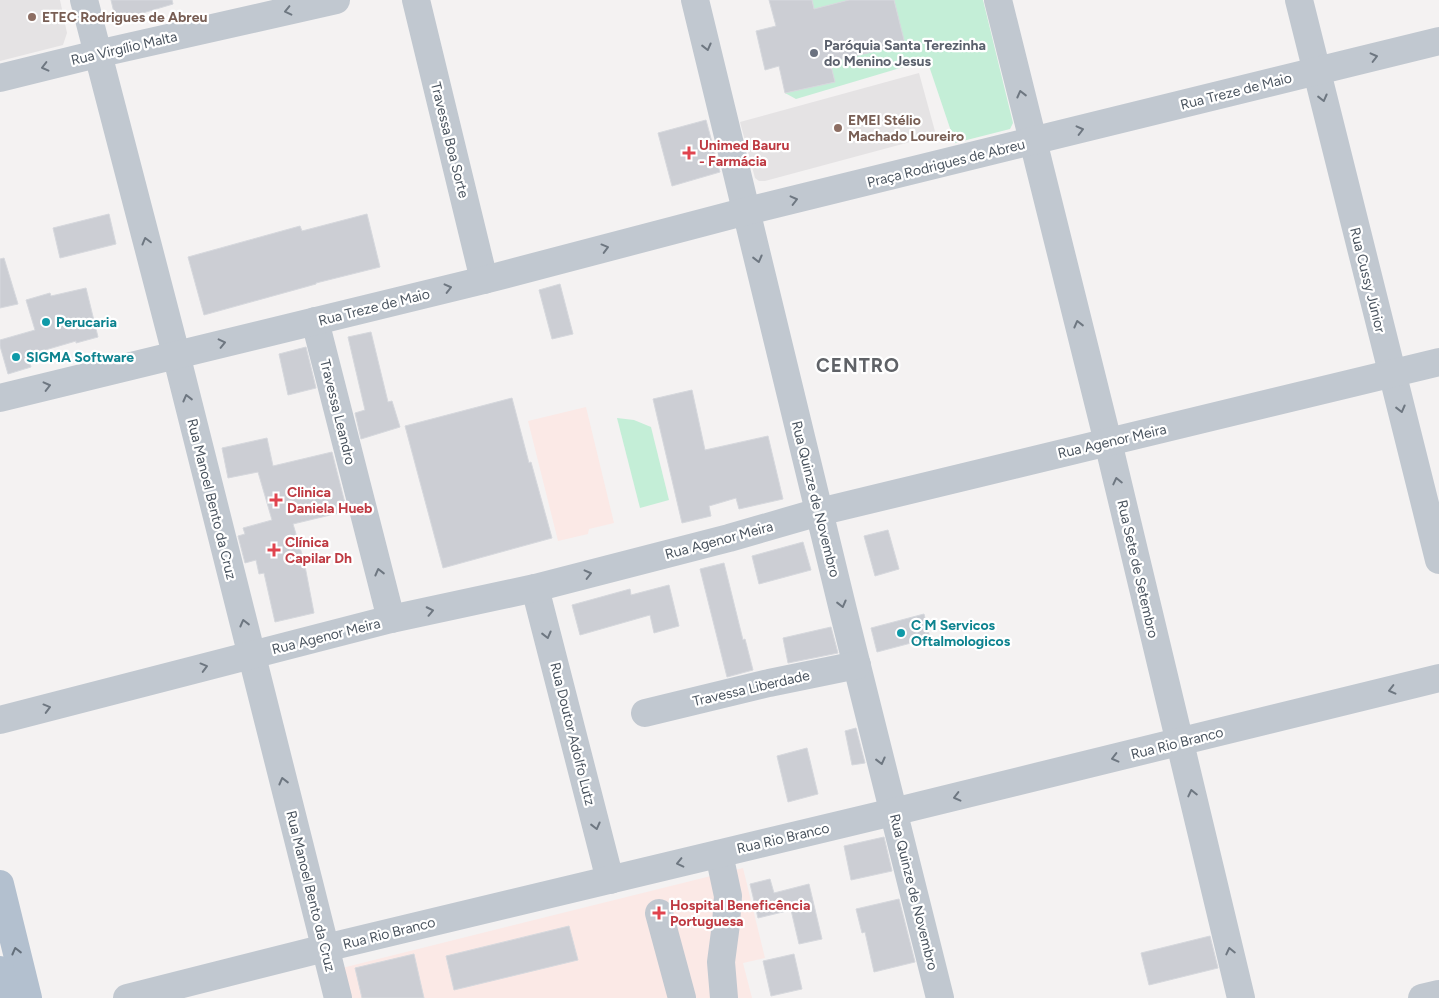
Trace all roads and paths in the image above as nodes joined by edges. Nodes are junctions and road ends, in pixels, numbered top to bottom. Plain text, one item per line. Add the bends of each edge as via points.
1 (84, 0) edge
2 (336, 0) edge
3 (416, 0) edge
4 (695, 0) edge
5 (998, 0) edge
6 (1299, 0) edge
7 (1439, 41) edge
8 (97, 54) junction
9 (1317, 71) junction
10 (0, 78) edge
11 (1033, 141) junction
12 (747, 211) junction
13 (484, 280) junction
14 (316, 321) junction
15 (176, 354) junction
16 (1439, 362) edge
17 (1392, 374) junction
18 (0, 398) edge
19 (1108, 442) junction
20 (819, 512) junction
21 (1439, 560) edge
22 (535, 588) junction
23 (391, 619) junction
24 (252, 655) junction
25 (858, 664) junction
26 (1439, 678) edge
27 (646, 713) dead end
28 (0, 720) edge
29 (1180, 742) junction
30 (893, 812) junction
31 (719, 854) junction
32 (610, 880) junction
33 (0, 884) edge
34 (659, 913) dead end
35 (325, 948) junction
36 (0, 970) edge
37 (1439, 994) edge
38 (7, 998) edge
39 (28, 998) edge
40 (127, 998) edge
41 (338, 998) edge
42 (682, 998) edge
43 (724, 998) edge
44 (940, 998) edge
45 (1241, 998) edge
46 (1422, 998) edge

1 - 8 street, Rua Manoel Bento da Cruz
2 -> 8 street, Rua Virgílio Malta
3 - 13 street, Travessa Boa Sorte
4 -> 12 street, Rua Quinze de Novembro
11 -> 5 street, Praça Rodrigues de Abreu
6 - 9 street, Rua Cussy Júnior
9 -> 7 street, Rua Treze de Maio
8 -> 10 street, Rua Virgílio Malta
15 -> 8 street, Rua Manoel Bento da Cruz
11 -> 9 street, Rua Treze de Maio
9 -> 17 street, Rua Cussy Júnior
12 -> 11 street, Praça Rodrigues de Abreu
19 -> 11 street, Rua Sete de Setembro
13 -> 12 street, Rua Treze de Maio
12 -> 20 street, Rua Quinze de Novembro
14 -> 13 street, Rua Treze de Maio
15 -> 14 street, Rua Treze de Maio
23 -> 14 street, Travessa Leandro
18 -> 15 street, Rua Treze de Maio
24 -> 15 street, Rua Manoel Bento da Cruz
16 - 17 street, Rua Agenor Meira
17 - 19 street, Rua Agenor Meira
17 -> 21 street, Rua Cussy Júnior
19 - 20 street, Rua Agenor Meira
29 -> 19 street, Rua Sete de Setembro
22 -> 20 street, Rua Agenor Meira
20 -> 25 street, Rua Quinze de Novembro
23 -> 22 street, Rua Agenor Meira
22 -> 32 street, Rua Doutor Adolfo Lutz
23 - 24 street, Rua Agenor Meira
28 -> 24 street, Rua Agenor Meira
35 -> 24 street, Rua Manoel Bento da Cruz
25 - 27 street, Travessa Liberdade
25 -> 30 street, Rua Quinze de Novembro
26 -> 29 street, Rua Rio Branco
29 -> 30 street, Rua Rio Branco
45 -> 29 street, Rua Sete de Setembro
30 - 31 street, Rua Rio Branco
30 - 44 street, Rua Quinze de Novembro
31 -> 32 street, Rua Rio Branco
31 - 43 street via 728,896 721,962
32 - 35 street, Rua Rio Branco
39 -> 33 main road
34 - 42 street
35 - 40 street, Rua Rio Branco
35 - 41 street, Rua Manoel Bento da Cruz
36 - 38 main road
37 - 46 street

